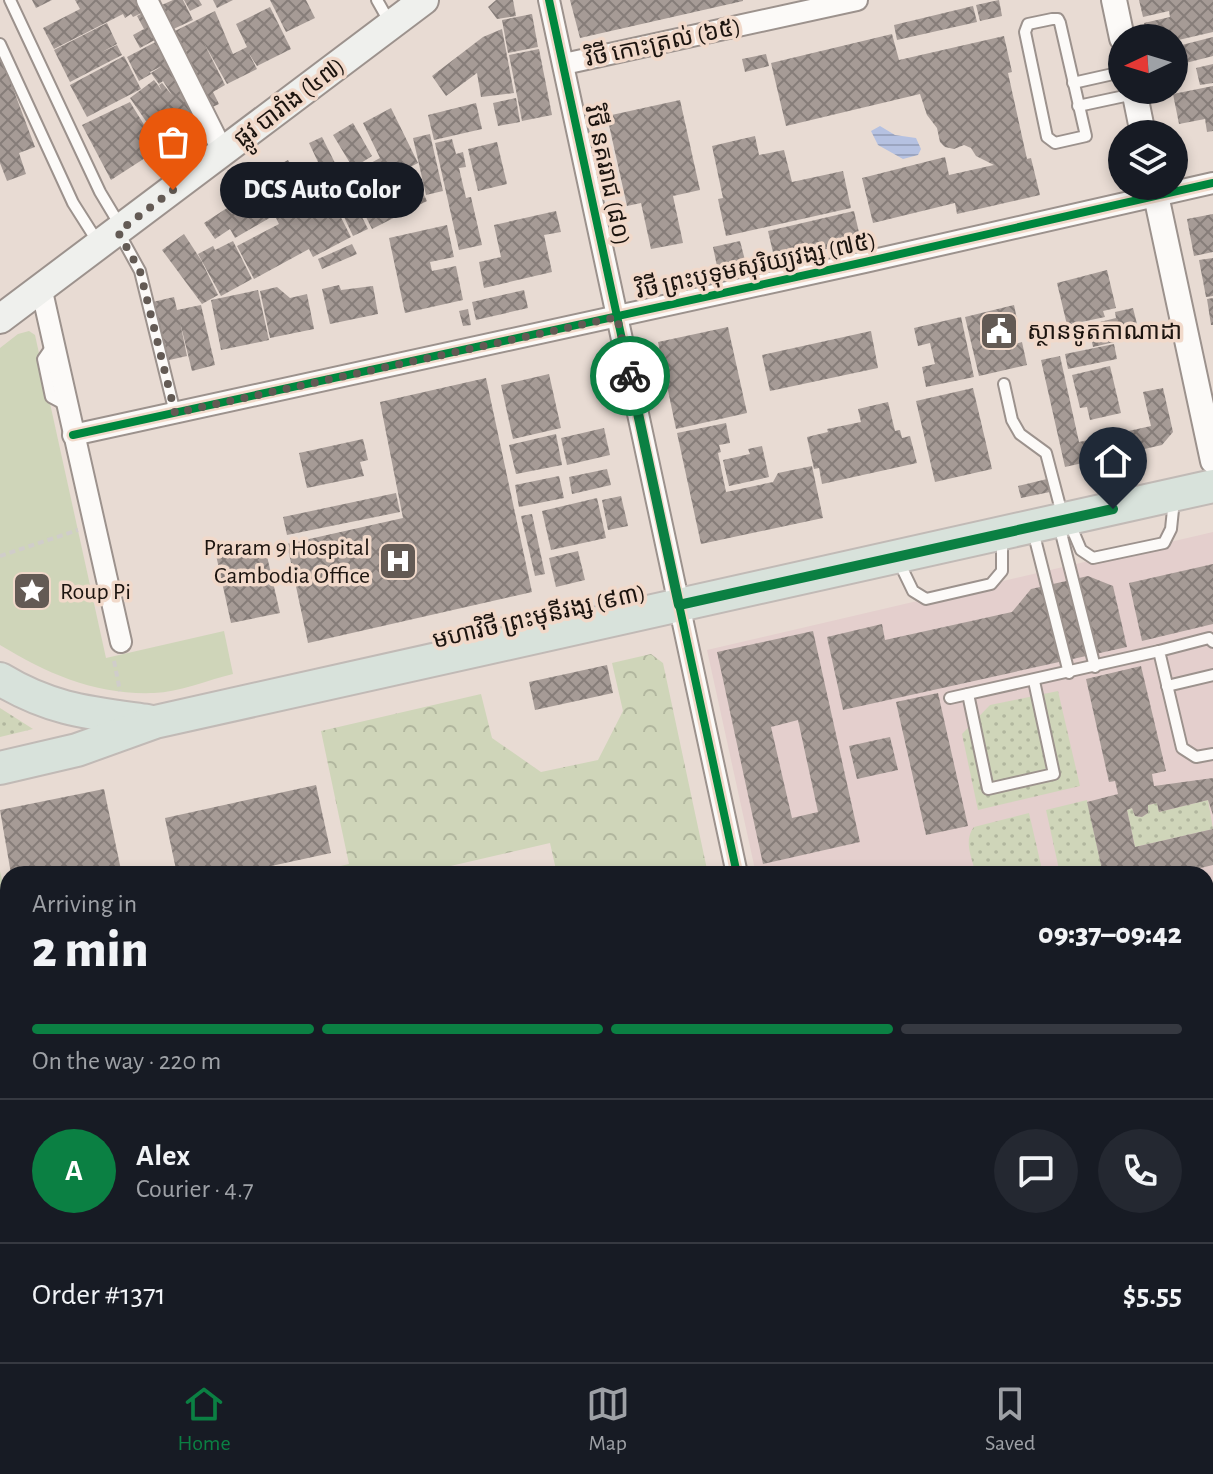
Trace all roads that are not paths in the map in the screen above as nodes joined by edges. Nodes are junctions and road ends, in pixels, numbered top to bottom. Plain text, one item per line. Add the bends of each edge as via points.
1 (10, 0) edge
2 (147, 0) edge
3 (377, 0) edge
4 (424, 0) edge
5 (549, 0) edge
6 (857, 0) edge
7 (1114, 0) edge
8 (1119, 24) edge
9 (391, 25) junction
10 (0, 44) edge
11 (564, 64) junction
12 (1108, 75) edge
13 (1073, 83) junction
14 (1108, 98) edge
15 (1078, 106) junction
16 (223, 152) junction
17 (1213, 183) edge
18 (1188, 186) edge
19 (1117, 200) edge
20 (1157, 200) edge
21 (113, 235) junction
22 (41, 287) junction
23 (617, 317) junction
24 (0, 319) edge
25 (1004, 384) dead end
26 (175, 413) junction
27 (73, 435) junction
28 (1213, 461) edge
29 (1213, 486) edge
30 (1174, 495) junction
31 (1045, 524) junction
32 (897, 558) junction
33 (679, 605) junction
34 (1213, 642) edge
35 (116, 647) road end
36 (1159, 651) junction
37 (1095, 667) junction
38 (1069, 673) junction
39 (1213, 675) edge
40 (0, 679) edge
41 (1034, 681) junction
42 (1167, 686) junction
43 (968, 694) junction
44 (950, 698) dead end
45 (155, 722) junction
46 (1213, 754) edge
47 (0, 768) edge
48 (735, 866) edge

1 - 21 lane via 100,192
2 - 16 street
3 - 9 lane
4 - 9 main road, ផ្លូវ បារាំង (៤៧)
5 - 11 street, វិថី នគររាជ (៨០)
6 - 11 street, វិថី កោះត្រល់ (៦៥)
7 - 8 street
9 - 16 main road, ផ្លូវ បារាំង (៤៧)
10 - 21 lane via 73,203
11 - 23 street, វិថី នគររាជ (៨០)
12 - 13 lane
13 - 15 lane
13 - 15 lane via 1058,19 1028,24 1025,32 1050,142 1086,136
14 - 15 lane
16 - 21 main road, ផ្លូវ បារាំង (៤៧)
17 - 18 street, វិថី ព្រះបុទុមសុរិយ្យវង្ស (៧៥)
19 - 23 street, វិថី ព្រះបុទុមសុរិយ្យវង្ស (៧៥)
20 - 28 street
21 - 22 main road, ផ្លូវ បារាំង (៤៧)
21 - 26 lane via 140,271
22 - 24 main road, ផ្លូវ បារាំង (៤៧)
22 - 27 street
23 - 26 street, វិថី ព្រះបុទុមសុរិយ្យវង្ស (៧៥)
23 - 33 street, វិថី នគររាជ (៨០)
25 - 31 lane via 1020,434 1046,453
26 - 27 street, វិថី ព្រះបុទុមសុរិយ្យវង្ស (៧៥)
27 - 35 street
29 - 30 highway, មហាវិថី ព្រះមុនីវង្ស (៩៣)
30 - 31 highway, មហាវិថី ព្រះមុនីវង្ស (៩៣)
30 - 31 lane via 1164,543 1093,558
31 - 32 highway, មហាវិថី ព្រះមុនីវង្ស (៩៣)
31 - 32 lane via 991,584 926,599 913,591
31 - 37 lane
31 - 38 lane
32 - 33 highway, មហាវិថី ព្រះមុនីវង្ស (៩៣)
33 - 45 highway, មហាវិថី ព្រះមុនីវង្ស (៩៣)
33 - 48 street, វិថី នគររាជ (៨០)
34 - 36 lane via 1209,638
36 - 37 lane
36 - 42 lane
37 - 38 lane
38 - 41 lane
39 - 42 lane
40 - 45 highway, មហាវិថី ព្រះមុនីវង្ស (៩៣) via 43,702 75,711
41 - 43 lane
41 - 43 lane via 1054,774 988,789
42 - 46 lane via 1182,748 1196,757
43 - 44 lane
45 - 47 highway, មហាវិថី ព្រះមុនីវង្ស (៩៣) via 77,750

